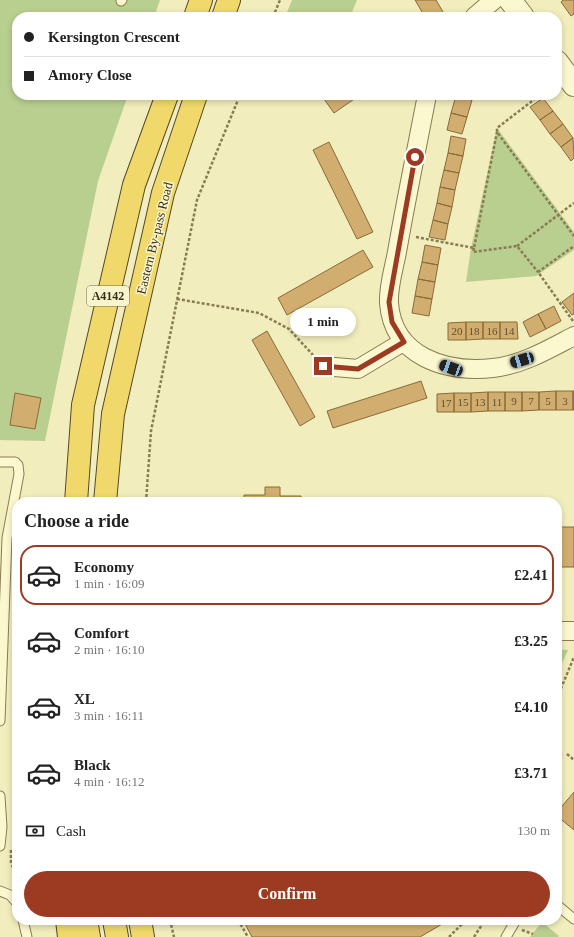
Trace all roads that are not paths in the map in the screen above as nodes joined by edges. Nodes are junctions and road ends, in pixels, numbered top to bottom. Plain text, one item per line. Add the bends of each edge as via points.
1 (201, 0) edge
2 (229, 0) edge
3 (494, 0) edge
4 (510, 0) edge
5 (197, 12) edge
6 (225, 12) edge
7 (480, 12) edge
8 (519, 12) edge
9 (562, 69) edge
10 (574, 85) edge
11 (165, 100) edge
12 (194, 100) edge
13 (426, 100) edge
14 (574, 336) edge
15 (404, 342) junction
16 (323, 366) road end
17 (0, 462) edge
18 (15, 497) edge
19 (76, 497) edge
20 (105, 497) edge
21 (12, 511) edge
22 (562, 631) edge
23 (574, 631) edge
24 (0, 721) edge
25 (0, 796) edge
26 (0, 846) edge
27 (0, 891) edge
28 (12, 897) edge
29 (562, 909) edge
30 (574, 919) edge
31 (24, 925) edge
32 (68, 925) edge
33 (87, 925) edge
34 (115, 925) edge
35 (141, 925) edge
36 (513, 925) edge
37 (27, 937) edge
38 (69, 937) edge
39 (89, 937) edge
40 (116, 937) edge
41 (143, 937) edge
42 (506, 937) edge

1 - 5 highway
2 - 6 highway
3 - 7 street
4 - 8 street
9 - 10 street
11 - 19 highway, A4142 via 134,185 85,398
12 - 20 highway, Eastern By-pass Road / A4142 via 163,193 113,414
13 - 15 street via 389,302 392,322
14 - 15 street via 536,356 494,368 451,368 422,358
15 - 16 street via 358,369
17 - 18 lane via 15,462 18,465
21 - 24 lane via 7,538
22 - 23 street
25 - 26 lane
27 - 28 lane
29 - 30 lane
31 - 37 lane
32 - 38 highway
33 - 39 highway
34 - 40 highway
35 - 41 highway
36 - 42 lane

